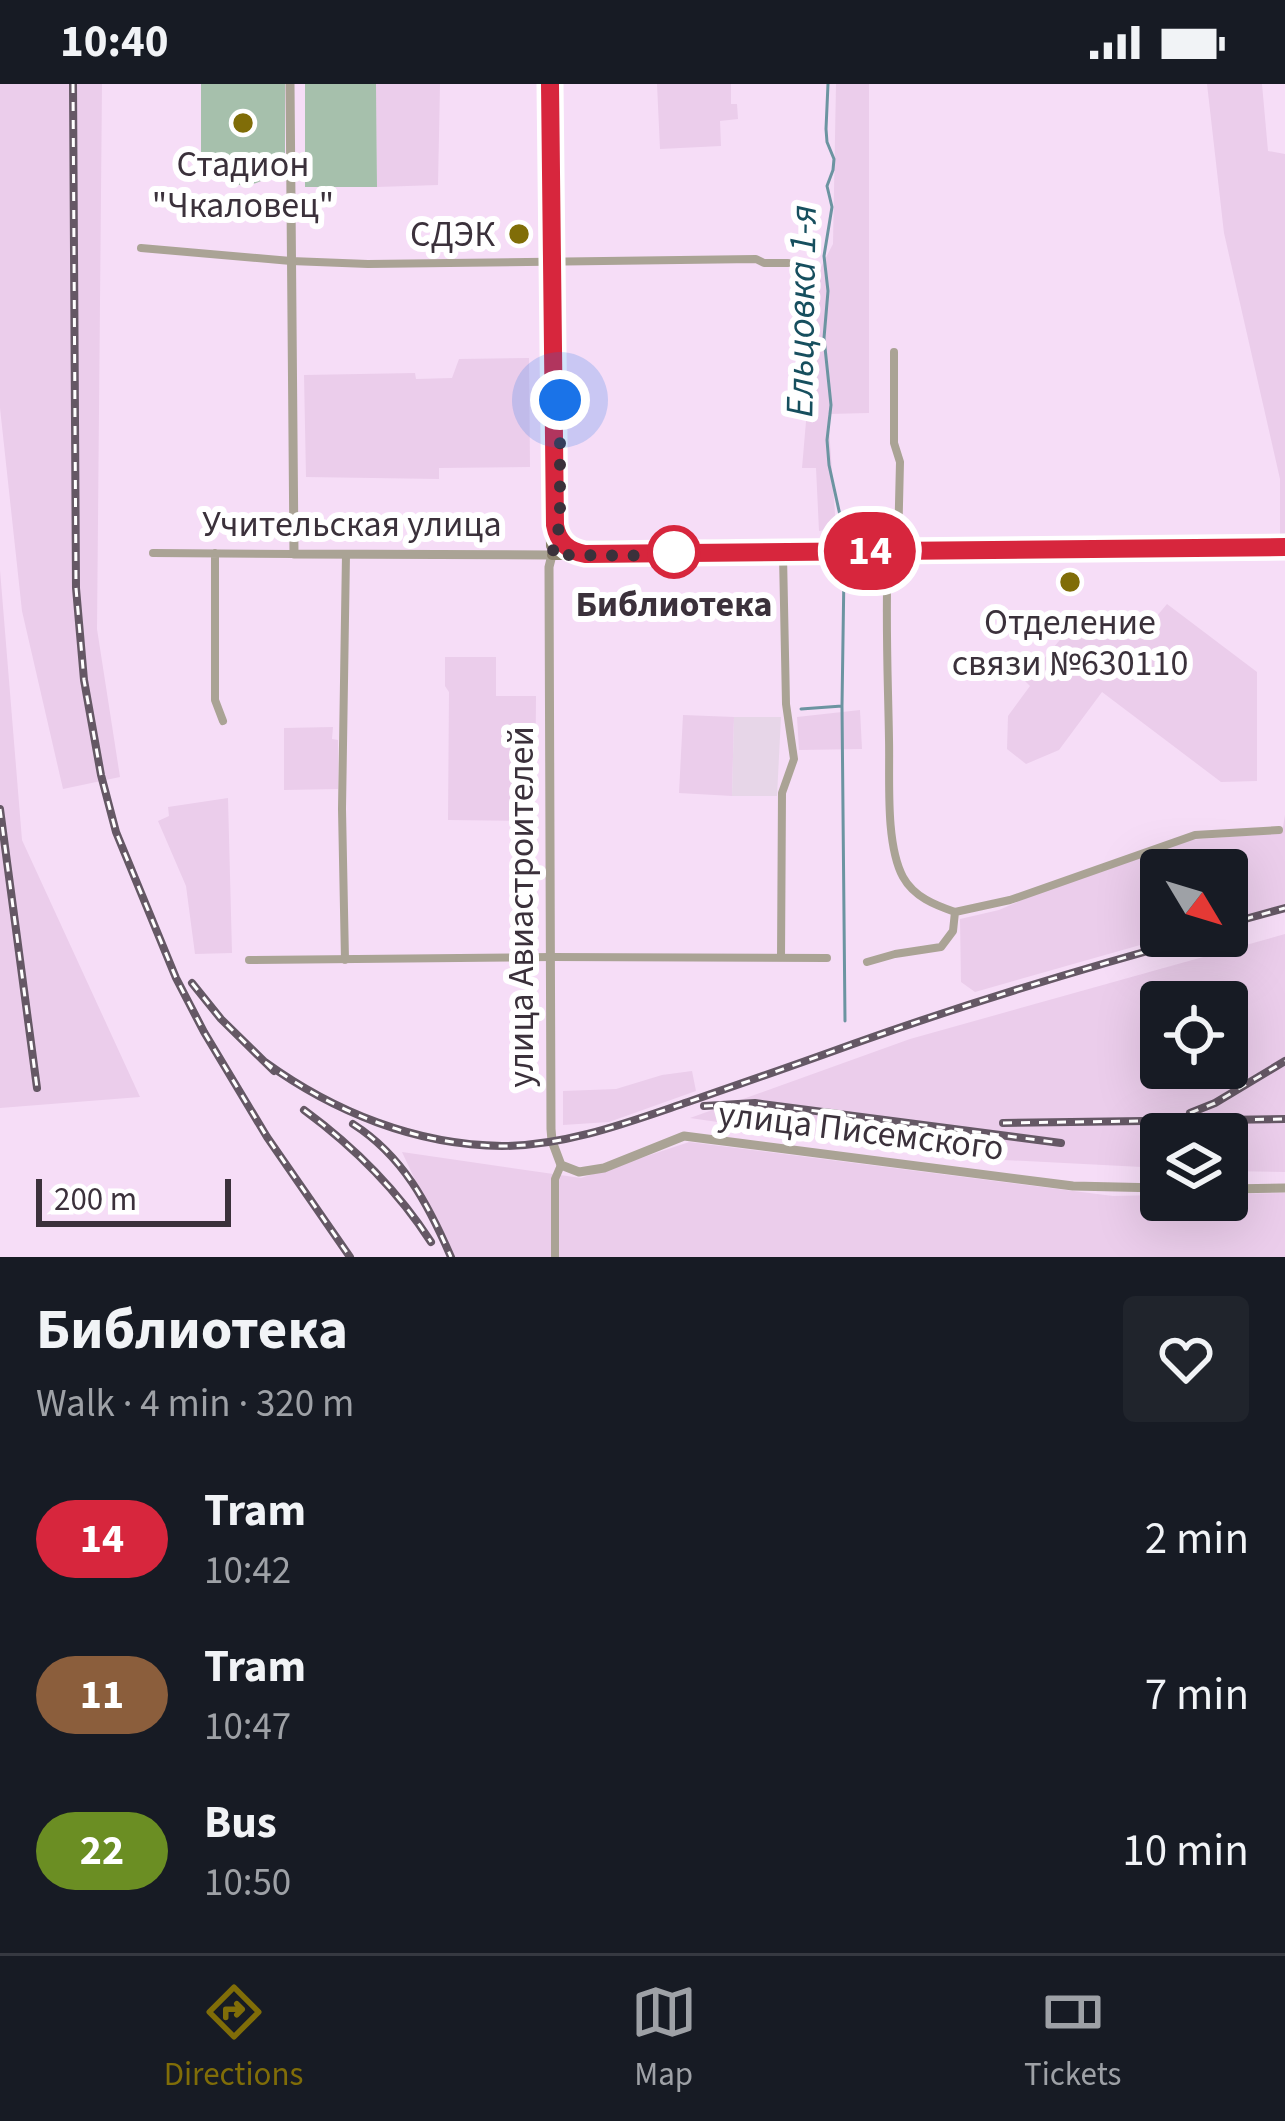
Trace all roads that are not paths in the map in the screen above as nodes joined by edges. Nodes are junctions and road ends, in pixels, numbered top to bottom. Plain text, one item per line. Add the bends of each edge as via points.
1 (290, 84) edge
2 (543, 84) edge
3 (556, 84) edge
4 (141, 248) dead end
5 (544, 260) junction
6 (559, 260) junction
7 (291, 261) junction
8 (788, 263) dead end
9 (894, 352) dead end
10 (560, 523) junction
11 (1285, 540) edge
12 (572, 544) junction
13 (894, 551) junction
14 (1285, 552) edge
15 (153, 553) dead end
16 (215, 553) junction
17 (294, 554) junction
18 (346, 554) junction
19 (552, 555) junction
20 (783, 555) junction
21 (223, 721) dead end
22 (1279, 830) dead end
23 (955, 912) junction
24 (551, 957) junction
25 (781, 958) junction
26 (827, 958) dead end
27 (249, 960) dead end
28 (345, 960) junction
29 (867, 962) dead end
30 (561, 1165) junction
31 (1140, 1188) edge
32 (1285, 1188) edge
33 (1248, 1189) edge
34 (555, 1257) edge

1 - 7 street
2 - 5 main road, улица Авиастроителей
3 - 6 main road, улица Авиастроителей
4 - 7 street
5 - 6 street
5 - 7 street
5 - 19 main road, улица Авиастроителей
6 - 8 street
6 - 10 main road, улица Авиастроителей
7 - 17 street
9 - 13 street
10 - 12 main road
10 - 19 main road, улица Авиастроителей
11 - 13 main road, Учительская улица
12 - 13 main road, Учительская улица
12 - 19 main road, Учительская улица
13 - 14 main road, Учительская улица
13 - 20 main road, Учительская улица
13 - 23 street via 894,849 915,892
15 - 16 street, Учительская улица
16 - 17 street, Учительская улица
16 - 21 street via 214,700
17 - 18 street, Учительская улица
18 - 19 street, Учительская улица
18 - 28 street
19 - 20 main road, Учительская улица
19 - 24 street, улица Авиастроителей
20 - 25 street via 794,759 782,793
22 - 23 street via 1195,836
23 - 29 street via 941,947
24 - 25 street
24 - 28 street
24 - 30 street, улица Авиастроителей via 552,1141
25 - 26 street
27 - 28 street
30 - 31 street, улица Писемского via 604,1168 684,1136 1073,1186
30 - 34 street, улица Авиастроителей
32 - 33 street

